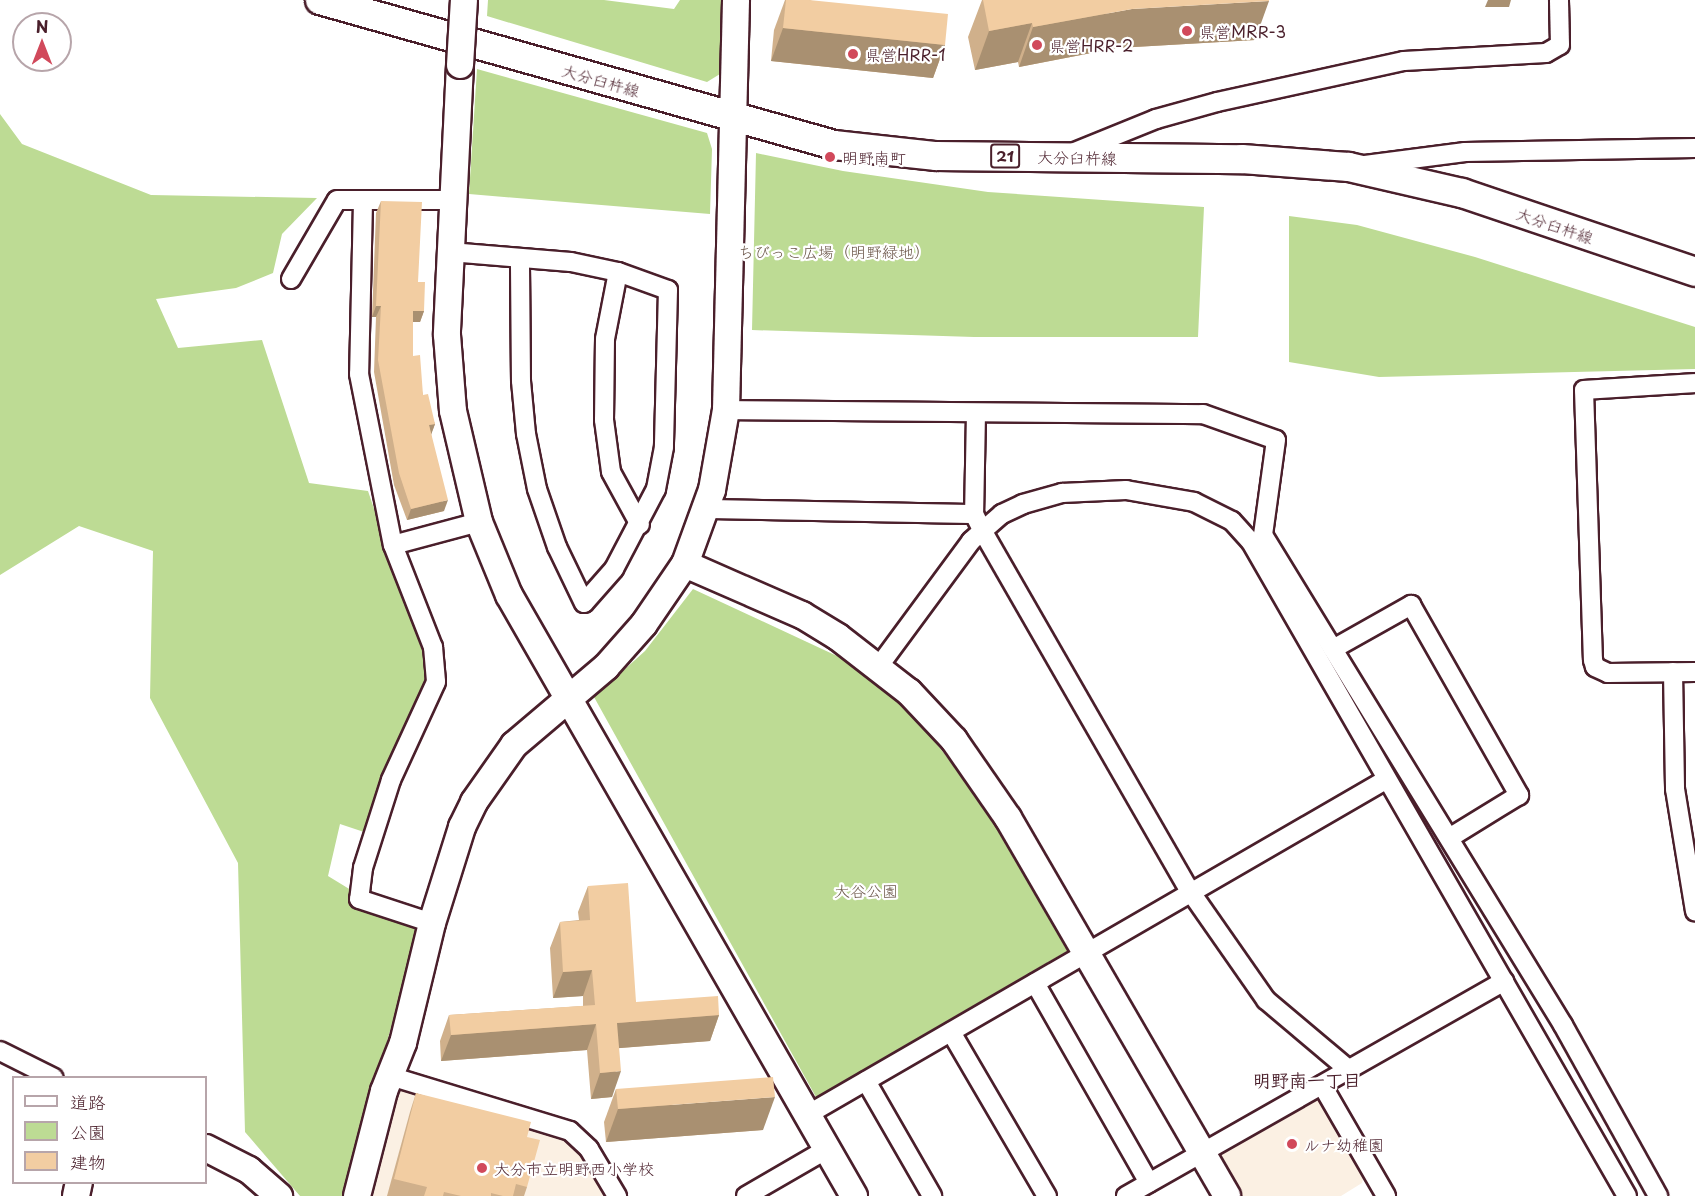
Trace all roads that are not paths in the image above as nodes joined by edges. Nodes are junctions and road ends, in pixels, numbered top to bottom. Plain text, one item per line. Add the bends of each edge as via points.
1 (320, 0) edge
2 (464, 0) edge
3 (736, 0) edge
4 (1559, 0) edge
5 (731, 116) junction
6 (1695, 147) edge
7 (1056, 156) junction
8 (1349, 167) junction
9 (453, 200) junction
10 (363, 202) junction
11 (450, 252) junction
12 (520, 258) junction
13 (618, 272) junction
14 (1695, 272) edge
15 (291, 279) dead end
16 (1695, 383) edge
17 (726, 410) junction
18 (976, 413) junction
19 (706, 509) junction
20 (479, 522) junction
21 (978, 522) junction
22 (640, 525) junction
23 (1257, 539) junction
24 (393, 545) junction
25 (684, 564) junction
26 (1333, 649) junction
27 (879, 666) junction
28 (1673, 672) junction
29 (1695, 672) edge
30 (569, 699) junction
31 (1387, 779) junction
32 (1449, 838) junction
33 (1191, 891) junction
34 (1695, 911) edge
35 (432, 923) junction
36 (1087, 953) junction
37 (1504, 981) junction
38 (1035, 983) junction
39 (951, 1032) junction
40 (0, 1051) edge
41 (1349, 1070) junction
42 (52, 1076) edge
43 (390, 1076) junction
44 (866, 1081) junction
45 (1322, 1085) junction
46 (807, 1115) junction
47 (207, 1149) edge
48 (827, 1149) junction
49 (1202, 1154) junction
50 (1149, 1183) junction
51 (279, 1196) edge
52 (357, 1196) edge
53 (616, 1196) edge
54 (746, 1196) edge
55 (854, 1196) edge
56 (932, 1196) edge
57 (1047, 1196) edge
58 (1126, 1196) edge
59 (1227, 1196) edge
60 (1386, 1196) edge
61 (1627, 1196) edge
62 (1658, 1196) edge

1 - 5 main road, 大分臼杵線 / 21
2 - 9 street, bridge
3 - 5 street
4 - 7 street via 1560,45 1546,53 1392,64 1217,102
5 - 7 main road, 大分臼杵線 / 21 via 864,150 936,156
5 - 17 street
6 - 8 street via 1465,152
7 - 8 main road, 大分臼杵線 / 21 via 1264,159
8 - 14 main road, 大分臼杵線 / 21 via 1462,193
9 - 10 street
9 - 11 street
10 - 15 street via 337,200
10 - 24 street via 359,374
11 - 12 street
11 - 20 street via 447,335 451,397
12 - 13 street via 571,262
12 - 22 street via 520,381 526,434 537,489 584,603 614,569
13 - 22 street via 605,339 604,420 611,472
13 - 22 street via 668,290 664,447 656,489
16 - 28 street via 1584,390 1595,667 1608,673
17 - 18 street
17 - 19 street via 721,451
18 - 21 street
18 - 23 street via 1203,414 1276,440
19 - 21 street
19 - 25 street
20 - 24 street
20 - 30 street via 509,595
21 - 23 street via 1062,493 1126,490 1178,498 1215,511
21 - 27 street
21 - 33 street
23 - 26 street
23 - 31 street
24 - 35 street via 433,647 436,682 391,780 363,868 359,899
25 - 27 street via 802,615
25 - 30 street via 627,645
26 - 32 street
26 - 32 street via 1411,605 1520,795
27 - 36 street via 934,717 973,765
28 - 29 street
28 - 34 street via 1676,789
30 - 35 street via 514,746 486,781 462,827
30 - 46 street
31 - 33 street
31 - 37 street
32 - 62 street via 1563,1026
33 - 36 street
33 - 41 street via 1266,1000
35 - 43 street via 403,1043
36 - 38 street
36 - 49 street
37 - 41 street
37 - 61 street
38 - 39 street
38 - 50 street
39 - 44 street
39 - 57 street
40 - 42 street
41 - 45 street
43 - 52 street
43 - 53 street via 570,1131 589,1149
44 - 46 street
44 - 56 street
45 - 49 street
45 - 60 street
46 - 48 street
47 - 51 street via 249,1170
48 - 54 street
48 - 55 street
49 - 50 street
49 - 59 street
50 - 58 street

